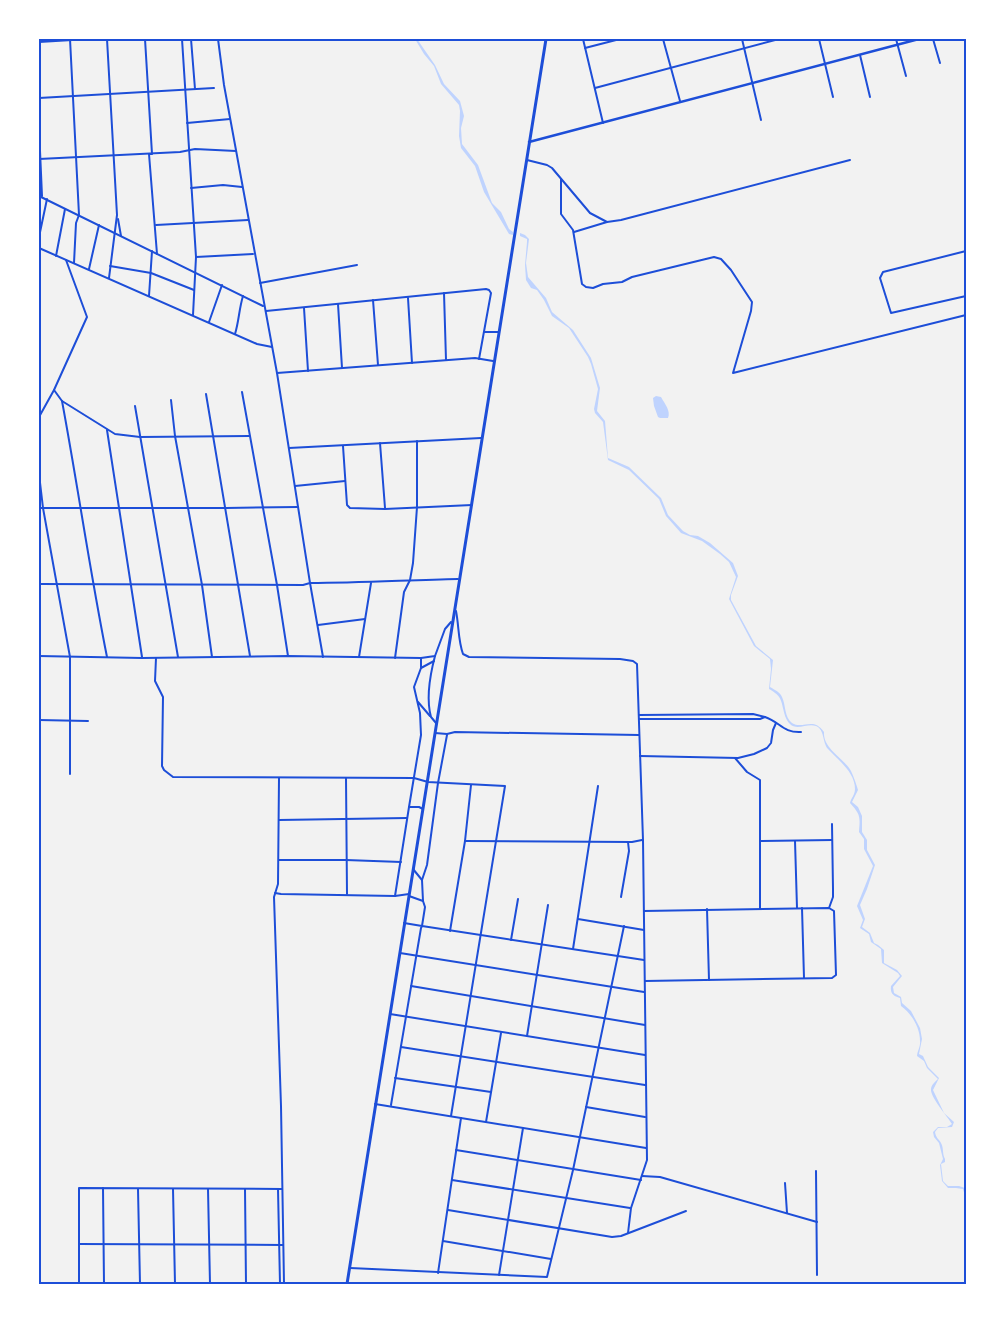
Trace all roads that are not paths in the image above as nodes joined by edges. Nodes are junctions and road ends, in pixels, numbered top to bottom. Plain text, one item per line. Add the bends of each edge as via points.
1 (70, 39) edge
2 (89, 39) edge
3 (106, 39) edge
4 (145, 39) edge
5 (182, 39) edge
6 (191, 39) edge
7 (218, 39) edge
8 (546, 39) edge
9 (583, 39) edge
10 (620, 39) edge
11 (664, 39) edge
12 (742, 39) edge
13 (780, 39) edge
14 (819, 39) edge
15 (896, 39) edge
16 (919, 39) edge
17 (933, 39) edge
18 (39, 42) edge
19 (898, 44) junction
20 (585, 48) junction
21 (744, 49) junction
22 (860, 55) junction
23 (940, 63) dead end
24 (825, 64) junction
25 (671, 67) junction
26 (906, 76) dead end
27 (752, 84) junction
28 (214, 88) dead end
29 (595, 88) junction
30 (195, 89) junction
31 (185, 90) junction
32 (149, 92) junction
33 (110, 94) junction
34 (73, 96) junction
35 (833, 97) dead end
36 (870, 97) dead end
37 (39, 98) edge
38 (680, 102) junction
39 (230, 119) junction
40 (761, 120) dead end
41 (187, 123) junction
42 (603, 123) junction
43 (39, 128) edge
44 (529, 142) junction
45 (188, 150) junction
46 (236, 151) junction
47 (152, 154) junction
48 (114, 156) junction
49 (77, 157) junction
50 (39, 159) edge
51 (526, 160) junction
52 (850, 160) dead end
53 (561, 179) junction
54 (242, 187) junction
55 (190, 188) junction
56 (39, 196) edge
57 (42, 197) junction
58 (46, 200) junction
59 (65, 209) junction
60 (79, 215) junction
61 (117, 215) junction
62 (248, 220) junction
63 (607, 222) junction
64 (193, 223) junction
65 (99, 225) junction
66 (155, 225) junction
67 (573, 232) junction
68 (115, 233) junction
69 (121, 236) junction
70 (39, 237) edge
71 (39, 248) edge
72 (152, 251) junction
73 (966, 251) edge
74 (157, 254) junction
75 (254, 254) junction
76 (56, 256) junction
77 (196, 257) junction
78 (66, 260) junction
79 (74, 263) junction
80 (357, 265) dead end
81 (110, 266) junction
82 (89, 270) junction
83 (195, 272) junction
84 (151, 273) junction
85 (108, 278) junction
86 (260, 283) junction
87 (222, 285) junction
88 (195, 290) junction
89 (444, 293) junction
90 (149, 296) junction
91 (243, 296) junction
92 (966, 296) edge
93 (408, 297) junction
94 (373, 300) junction
95 (338, 304) junction
96 (264, 306) junction
97 (304, 307) junction
98 (265, 311) junction
99 (966, 315) edge
100 (193, 316) junction
101 (209, 322) junction
102 (484, 332) junction
103 (500, 332) junction
104 (235, 334) junction
105 (272, 346) junction
106 (479, 359) junction
107 (446, 360) junction
108 (495, 362) junction
109 (412, 363) junction
110 (378, 365) junction
111 (342, 368) junction
112 (308, 370) junction
113 (276, 373) junction
114 (54, 390) junction
115 (242, 392) dead end
116 (206, 394) dead end
117 (171, 400) dead end
118 (62, 401) junction
119 (136, 406) dead end
120 (39, 417) edge
121 (107, 430) junction
122 (175, 436) junction
123 (214, 436) junction
124 (249, 436) junction
125 (140, 437) junction
126 (482, 438) junction
127 (417, 442) junction
128 (380, 444) junction
129 (343, 446) junction
130 (289, 448) junction
131 (39, 474) edge
132 (345, 481) junction
133 (295, 486) junction
134 (472, 505) junction
135 (262, 507) junction
136 (298, 507) junction
137 (417, 507) junction
138 (39, 508) edge
139 (43, 508) junction
140 (82, 508) junction
141 (119, 508) junction
142 (152, 508) junction
143 (189, 508) junction
144 (226, 508) junction
145 (385, 509) junction
146 (459, 579) junction
147 (410, 580) junction
148 (310, 583) junction
149 (371, 583) junction
150 (39, 584) edge
151 (57, 584) junction
152 (92, 584) junction
153 (132, 584) junction
154 (166, 585) junction
155 (202, 585) junction
156 (239, 585) junction
157 (277, 585) junction
158 (455, 608) junction
159 (365, 620) junction
160 (453, 621) junction
161 (318, 625) junction
162 (39, 656) edge
163 (70, 656) junction
164 (250, 656) junction
165 (288, 656) junction
166 (435, 656) junction
167 (107, 657) junction
168 (178, 657) junction
169 (212, 657) junction
170 (323, 657) junction
171 (142, 658) junction
172 (156, 658) junction
173 (359, 658) junction
174 (396, 658) junction
175 (421, 658) junction
176 (434, 661) junction
177 (421, 668) junction
178 (417, 701) junction
179 (639, 715) junction
180 (431, 717) junction
181 (765, 717) junction
182 (639, 719) junction
183 (39, 720) edge
184 (70, 720) junction
185 (88, 721) dead end
186 (436, 723) junction
187 (776, 723) junction
188 (801, 732) dead end
189 (435, 733) junction
190 (447, 734) junction
191 (639, 734) junction
192 (640, 756) junction
193 (735, 758) junction
194 (70, 774) dead end
195 (279, 778) junction
196 (346, 778) junction
197 (414, 778) junction
198 (428, 782) junction
199 (438, 783) junction
200 (471, 784) junction
201 (598, 786) dead end
202 (409, 807) junction
203 (423, 809) junction
204 (407, 818) junction
205 (347, 819) junction
206 (279, 820) junction
207 (832, 824) dead end
208 (643, 840) junction
209 (795, 840) junction
210 (832, 840) junction
211 (465, 841) junction
212 (760, 841) junction
213 (496, 842) junction
214 (589, 842) junction
215 (628, 842) junction
216 (278, 860) junction
217 (346, 860) junction
218 (401, 862) junction
219 (413, 868) junction
220 (422, 880) junction
221 (275, 893) junction
222 (346, 894) junction
223 (409, 895) junction
224 (395, 896) junction
225 (621, 897) dead end
226 (518, 899) dead end
227 (423, 901) junction
228 (548, 905) dead end
229 (760, 908) junction
230 (797, 908) junction
231 (802, 908) junction
232 (829, 908) junction
233 (708, 910) junction
234 (644, 911) junction
235 (578, 919) junction
236 (404, 923) junction
237 (422, 926) junction
238 (624, 926) junction
239 (644, 930) junction
240 (450, 931) junction
241 (480, 935) junction
242 (511, 940) junction
243 (543, 945) junction
244 (573, 949) junction
245 (399, 953) junction
246 (416, 955) junction
247 (618, 956) junction
248 (644, 960) junction
249 (475, 965) junction
250 (537, 975) junction
251 (804, 978) junction
252 (709, 980) junction
253 (644, 981) junction
254 (411, 986) junction
255 (611, 987) junction
256 (644, 992) junction
257 (470, 996) junction
258 (532, 1006) junction
259 (390, 1014) junction
260 (406, 1017) junction
261 (605, 1018) junction
262 (645, 1025) junction
263 (465, 1026) junction
264 (501, 1032) junction
265 (527, 1036) junction
266 (401, 1047) junction
267 (598, 1048) junction
268 (645, 1055) junction
269 (461, 1056) junction
270 (496, 1062) junction
271 (592, 1077) junction
272 (395, 1078) junction
273 (645, 1085) junction
274 (456, 1087) junction
275 (491, 1092) junction
276 (375, 1104) junction
277 (390, 1106) junction
278 (586, 1107) junction
279 (451, 1116) junction
280 (646, 1117) junction
281 (461, 1118) junction
282 (486, 1122) junction
283 (523, 1128) junction
284 (579, 1137) junction
285 (646, 1148) junction
286 (456, 1150) junction
287 (518, 1161) junction
288 (573, 1170) junction
289 (816, 1170) dead end
290 (642, 1176) junction
291 (452, 1180) junction
292 (641, 1180) junction
293 (786, 1184) dead end
294 (103, 1188) junction
295 (138, 1188) junction
296 (172, 1188) junction
297 (208, 1189) junction
298 (245, 1189) junction
299 (278, 1189) junction
300 (282, 1189) junction
301 (513, 1189) junction
302 (567, 1198) junction
303 (631, 1208) junction
304 (448, 1210) junction
305 (686, 1211) dead end
306 (787, 1213) junction
307 (508, 1220) junction
308 (817, 1222) junction
309 (559, 1228) junction
310 (628, 1233) junction
311 (443, 1241) junction
312 (79, 1244) junction
313 (104, 1244) junction
314 (139, 1244) junction
315 (174, 1244) junction
316 (209, 1245) junction
317 (246, 1245) junction
318 (279, 1245) junction
319 (283, 1245) junction
320 (503, 1250) junction
321 (552, 1259) junction
322 (350, 1268) junction
323 (438, 1273) junction
324 (499, 1275) junction
325 (817, 1275) dead end
326 (79, 1284) edge
327 (104, 1284) edge
328 (140, 1284) edge
329 (175, 1284) edge
330 (210, 1284) edge
331 (246, 1284) edge
332 (280, 1284) edge
333 (284, 1284) edge
334 (347, 1284) edge

1 - 2 street
1 - 18 street
1 - 34 street
3 - 33 street
4 - 32 street
5 - 31 street
6 - 30 street
7 - 39 street
8 - 44 highway
9 - 20 street
10 - 20 street
11 - 25 street
12 - 21 street
13 - 21 street
14 - 24 street
15 - 19 street
16 - 19 street
17 - 23 street
19 - 22 street
19 - 26 street
20 - 29 street
21 - 25 street
21 - 27 street
22 - 24 street
22 - 36 street
24 - 27 street
24 - 35 street
25 - 29 street
25 - 38 street
27 - 38 street
27 - 40 street
28 - 30 street
29 - 42 street
30 - 31 street
31 - 32 street
31 - 41 street
32 - 33 street
32 - 47 street
33 - 34 street
33 - 48 street
34 - 37 street
34 - 49 street
38 - 42 street
39 - 41 street
39 - 46 street
41 - 45 street
42 - 44 street
43 - 50 street
44 - 51 highway
45 - 46 street
45 - 47 street
45 - 55 street
46 - 54 street
47 - 48 street
47 - 66 street via 149,154
48 - 49 street
48 - 61 street
49 - 50 street
49 - 60 street
50 - 57 street
51 - 53 street via 548,165
51 - 103 highway
52 - 63 street
53 - 63 street via 590,212
53 - 67 street via 560,214
54 - 55 street
54 - 62 street
55 - 64 street
56 - 57 street
57 - 58 street
58 - 59 street
58 - 70 street
59 - 60 street
59 - 76 street
60 - 65 street
60 - 79 street
61 - 68 street
61 - 69 street
62 - 64 street
62 - 75 street
63 - 67 street
64 - 66 street
64 - 77 street
65 - 68 street
65 - 82 street
66 - 74 street
67 - 99 street via 582,284 586,287 622,282 714,257 721,259 752,302 733,373
68 - 69 street
68 - 81 street
69 - 72 street
71 - 76 street
72 - 74 street
72 - 84 street
73 - 92 street via 883,272 880,278 891,314
74 - 83 street
75 - 77 street
75 - 86 street
76 - 78 street
77 - 83 street
78 - 79 street
78 - 114 street via 87,317
79 - 82 street
80 - 86 street
81 - 84 street
81 - 85 street
82 - 85 street
83 - 87 street
83 - 88 street
84 - 88 street
84 - 90 street
85 - 90 street
86 - 96 street
87 - 91 street
87 - 101 street
88 - 100 street
89 - 93 street
89 - 102 street via 489,290
89 - 107 street
90 - 100 street
91 - 96 street
91 - 104 street
93 - 94 street
93 - 109 street
94 - 95 street
94 - 110 street
95 - 97 street
95 - 111 street
96 - 98 street
97 - 98 street
97 - 112 street
98 - 105 street
100 - 101 street
101 - 104 street
102 - 103 street
102 - 106 street
103 - 108 highway
104 - 105 street via 257,344
105 - 113 street
106 - 107 street
106 - 108 street
107 - 109 street
108 - 126 highway
109 - 110 street
110 - 111 street
111 - 112 street
112 - 113 street
113 - 130 street
114 - 118 street
114 - 120 street
115 - 124 street
116 - 123 street
117 - 122 street
118 - 121 street
118 - 140 street
119 - 125 street
121 - 125 street
121 - 141 street
122 - 123 street
122 - 125 street
122 - 143 street
123 - 124 street
123 - 144 street
124 - 135 street
125 - 142 street
126 - 127 street
126 - 134 highway
127 - 128 street
127 - 137 street
128 - 129 street
128 - 145 street
129 - 130 street
129 - 132 street
130 - 133 street
131 - 139 street
132 - 133 street
132 - 145 street via 350,508
133 - 136 street
134 - 137 street
134 - 146 highway
135 - 136 street
135 - 144 street
135 - 157 street
136 - 148 street
137 - 145 street
137 - 147 street
138 - 139 street
139 - 140 street
139 - 151 street
140 - 141 street
140 - 152 street
141 - 142 street
141 - 153 street
142 - 143 street
142 - 154 street
143 - 144 street
143 - 155 street
144 - 156 street
146 - 147 street
146 - 158 highway
147 - 149 street
147 - 174 street via 404,592
148 - 149 street
148 - 157 street
148 - 161 street
149 - 159 street
150 - 151 street
151 - 152 street
151 - 163 street
152 - 153 street
152 - 167 street
153 - 154 street
153 - 171 street
154 - 155 street
154 - 168 street
155 - 156 street
155 - 169 street
156 - 157 street
156 - 164 street
157 - 165 street
158 - 160 highway
158 - 179 street via 459,644 463,654 469,657 632,661 637,664
159 - 161 street
159 - 173 street
160 - 166 street via 445,629
160 - 186 highway
161 - 170 street
162 - 163 street
163 - 167 street
163 - 184 street
164 - 165 street
164 - 169 street
165 - 170 street
166 - 175 street
166 - 176 street
167 - 171 street
168 - 169 street
168 - 172 street
170 - 173 street
171 - 172 street
172 - 195 street via 155,681 163,697 162,766 168,775
173 - 174 street
174 - 175 street
175 - 177 street
176 - 177 street
176 - 180 street via 429,700
177 - 178 street via 414,687
178 - 180 street
178 - 197 street via 422,724
179 - 181 street via 753,714
179 - 182 street
180 - 186 street
181 - 182 street
181 - 187 street
182 - 191 street
183 - 184 street
184 - 185 street
184 - 194 street
186 - 189 highway
187 - 188 street via 792,732
187 - 193 street via 767,748
189 - 190 street
189 - 198 highway
190 - 191 street
190 - 199 street
191 - 192 street
192 - 193 street
192 - 208 street
193 - 212 street via 747,772 760,780
195 - 196 street
195 - 206 street
196 - 197 street
196 - 205 street
197 - 198 street
197 - 202 street
198 - 199 street
198 - 203 highway
199 - 200 street
199 - 220 street
200 - 211 street
200 - 213 street via 505,786
201 - 214 street
202 - 203 street
202 - 204 street
203 - 219 highway
204 - 205 street
204 - 218 street
205 - 206 street
205 - 217 street
206 - 216 street
207 - 210 street
208 - 215 street
208 - 234 street
209 - 210 street
209 - 212 street
209 - 230 street
210 - 232 street via 833,897
211 - 213 street
211 - 240 street
212 - 229 street
213 - 214 street
213 - 241 street
214 - 215 street
214 - 235 street
215 - 225 street
216 - 217 street
216 - 221 street
217 - 218 street
217 - 222 street
218 - 224 street
219 - 220 street
219 - 223 highway
220 - 227 street
221 - 222 street
221 - 300 street
222 - 224 street
223 - 224 street
223 - 227 street
223 - 236 highway
226 - 242 street
227 - 237 street
228 - 243 street
229 - 230 street
229 - 233 street
230 - 231 street
231 - 232 street
231 - 251 street
232 - 251 street via 834,911 836,975 832,978
233 - 234 street
233 - 252 street
234 - 239 street
235 - 238 street
235 - 244 street
236 - 237 street
236 - 245 highway
237 - 240 street
237 - 246 street
238 - 239 street
238 - 247 street
239 - 248 street
240 - 241 street
241 - 242 street
241 - 249 street
242 - 243 street
243 - 244 street
243 - 250 street
244 - 247 street
245 - 246 street
245 - 259 highway
246 - 249 street
246 - 254 street
247 - 248 street
247 - 255 street
248 - 253 street
249 - 250 street
249 - 257 street
250 - 255 street
250 - 258 street
251 - 252 street
252 - 253 street
253 - 256 street
254 - 257 street
254 - 260 street
255 - 256 street
255 - 261 street
256 - 262 street
257 - 258 street
257 - 263 street
258 - 261 street
258 - 265 street
259 - 260 street
259 - 276 highway
260 - 263 street
260 - 266 street
261 - 262 street
261 - 267 street
262 - 268 street
263 - 264 street
263 - 269 street
264 - 265 street
264 - 270 street
265 - 267 street
266 - 269 street
266 - 272 street
267 - 268 street
267 - 271 street
268 - 273 street
269 - 270 street
269 - 274 street
270 - 271 street
270 - 275 street
271 - 273 street
271 - 278 street
272 - 274 street
272 - 277 street
273 - 280 street
274 - 275 street
274 - 279 street
275 - 282 street
276 - 277 street
276 - 322 highway
277 - 279 street
278 - 280 street
278 - 284 street
279 - 281 street
280 - 285 street
281 - 282 street
281 - 286 street
282 - 283 street
283 - 284 street
283 - 287 street
284 - 285 street
284 - 288 street
285 - 290 street via 647,1160
286 - 287 street
286 - 291 street
287 - 288 street
287 - 301 street
288 - 292 street
288 - 302 street
289 - 308 street
290 - 292 street
290 - 306 street via 660,1177
291 - 301 street
291 - 304 street
292 - 303 street
293 - 306 street
294 - 295 street
294 - 312 street via 79,1188
294 - 313 street
295 - 296 street
295 - 314 street
296 - 297 street
296 - 315 street
297 - 298 street
297 - 316 street
298 - 299 street
298 - 317 street
299 - 300 street
299 - 318 street
300 - 319 street
301 - 302 street
301 - 307 street
302 - 303 street
302 - 309 street
303 - 310 street
304 - 307 street
304 - 311 street
305 - 310 street
306 - 308 street
307 - 309 street
307 - 320 street
308 - 325 street
309 - 310 street via 612,1237
309 - 321 street
311 - 320 street
311 - 323 street
312 - 313 street
312 - 326 street
313 - 314 street
313 - 327 street
314 - 315 street
314 - 328 street
315 - 316 street
315 - 329 street
316 - 317 street
316 - 330 street
317 - 318 street
317 - 331 street
318 - 319 street
318 - 332 street
319 - 333 street
320 - 321 street
320 - 324 street
321 - 324 street via 547,1277
322 - 323 street
322 - 334 highway
323 - 324 street

